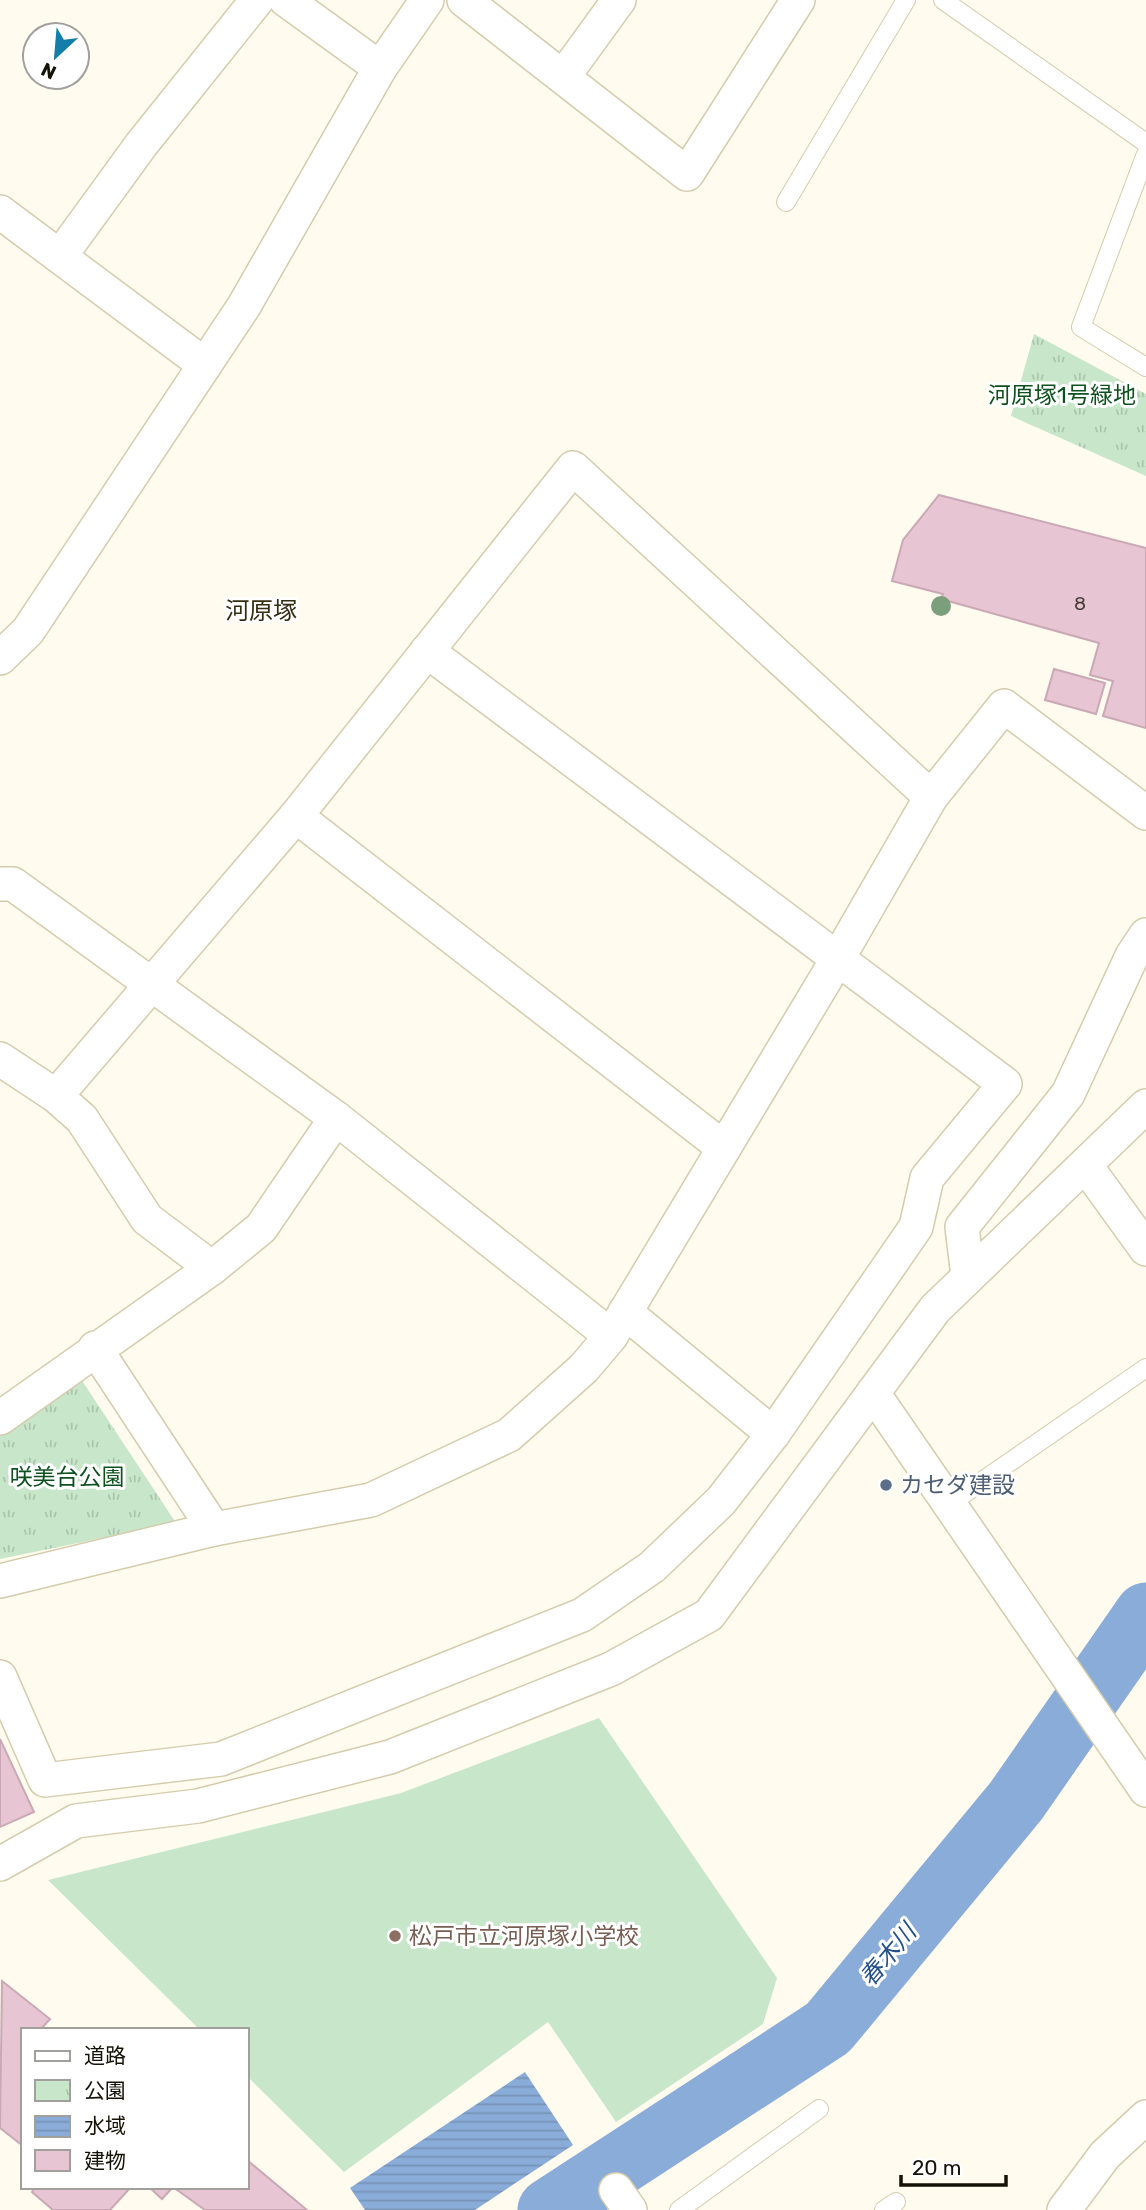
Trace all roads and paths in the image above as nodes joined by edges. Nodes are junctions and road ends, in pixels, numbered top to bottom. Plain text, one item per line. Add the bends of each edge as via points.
1 (257, 0) edge
2 (286, 0) edge
3 (427, 0) edge
4 (464, 0) edge
5 (618, 0) edge
6 (798, 0) edge
7 (906, 0) edge
8 (943, 0) edge
9 (380, 68) junction
10 (563, 77) junction
11 (1146, 143) edge
12 (1146, 155) edge
13 (786, 202) dead end
14 (0, 212) edge
15 (61, 255) junction
16 (205, 365) junction
17 (1146, 367) edge
18 (427, 651) junction
19 (0, 658) edge
20 (931, 797) junction
21 (1146, 813) edge
22 (296, 816) junction
23 (0, 884) edge
24 (1146, 935) edge
25 (837, 960) junction
26 (152, 985) junction
27 (0, 1059) edge
28 (56, 1096) junction
29 (1146, 1106) edge
30 (336, 1118) junction
31 (724, 1148) junction
32 (1086, 1166) junction
33 (1146, 1249) edge
34 (212, 1268) junction
35 (968, 1276) junction
36 (618, 1324) junction
37 (95, 1348) junction
38 (1146, 1368) edge
39 (873, 1393) junction
40 (0, 1418) edge
41 (773, 1434) junction
42 (949, 1504) junction
43 (214, 1529) junction
44 (0, 1581) edge
45 (0, 1677) edge
46 (1146, 1790) edge
47 (0, 1864) edge
48 (819, 2109) dead end
49 (1146, 2117) edge
50 (679, 2210) edge
51 (1064, 2210) edge

1 - 15 street via 141,145
2 - 9 street
3 - 9 street
4 - 10 street
5 - 10 street
6 - 10 street via 687,174
7 - 13 lane
8 - 11 lane
9 - 16 street via 244,306
12 - 17 lane via 1081,327
14 - 15 street
15 - 16 street
16 - 19 street via 28,631
18 - 20 street via 573,468
18 - 22 street
18 - 25 street
20 - 21 street via 1004,706
20 - 25 street
22 - 26 street
22 - 31 street
23 - 26 street via 13,884
24 - 35 street via 1068,1094 962,1227
25 - 31 street
25 - 41 street via 1005,1084 927,1178 916,1227
26 - 28 street
26 - 30 street
27 - 28 street
28 - 34 street via 82,1119 147,1219
29 - 32 street
30 - 34 street via 261,1228
30 - 36 street
31 - 36 street
32 - 33 street
32 - 35 street
34 - 37 street
35 - 39 street via 935,1309
36 - 41 street
36 - 43 street via 583,1368 509,1435 371,1500
37 - 40 street
37 - 43 street
38 - 42 lane
39 - 42 street
39 - 47 street via 709,1615 611,1670 390,1757 198,1806 76,1821
41 - 45 street via 721,1501 653,1567 582,1615 221,1759 45,1780
42 - 46 street
43 - 44 street
48 - 50 lane
49 - 51 street via 1105,2154

